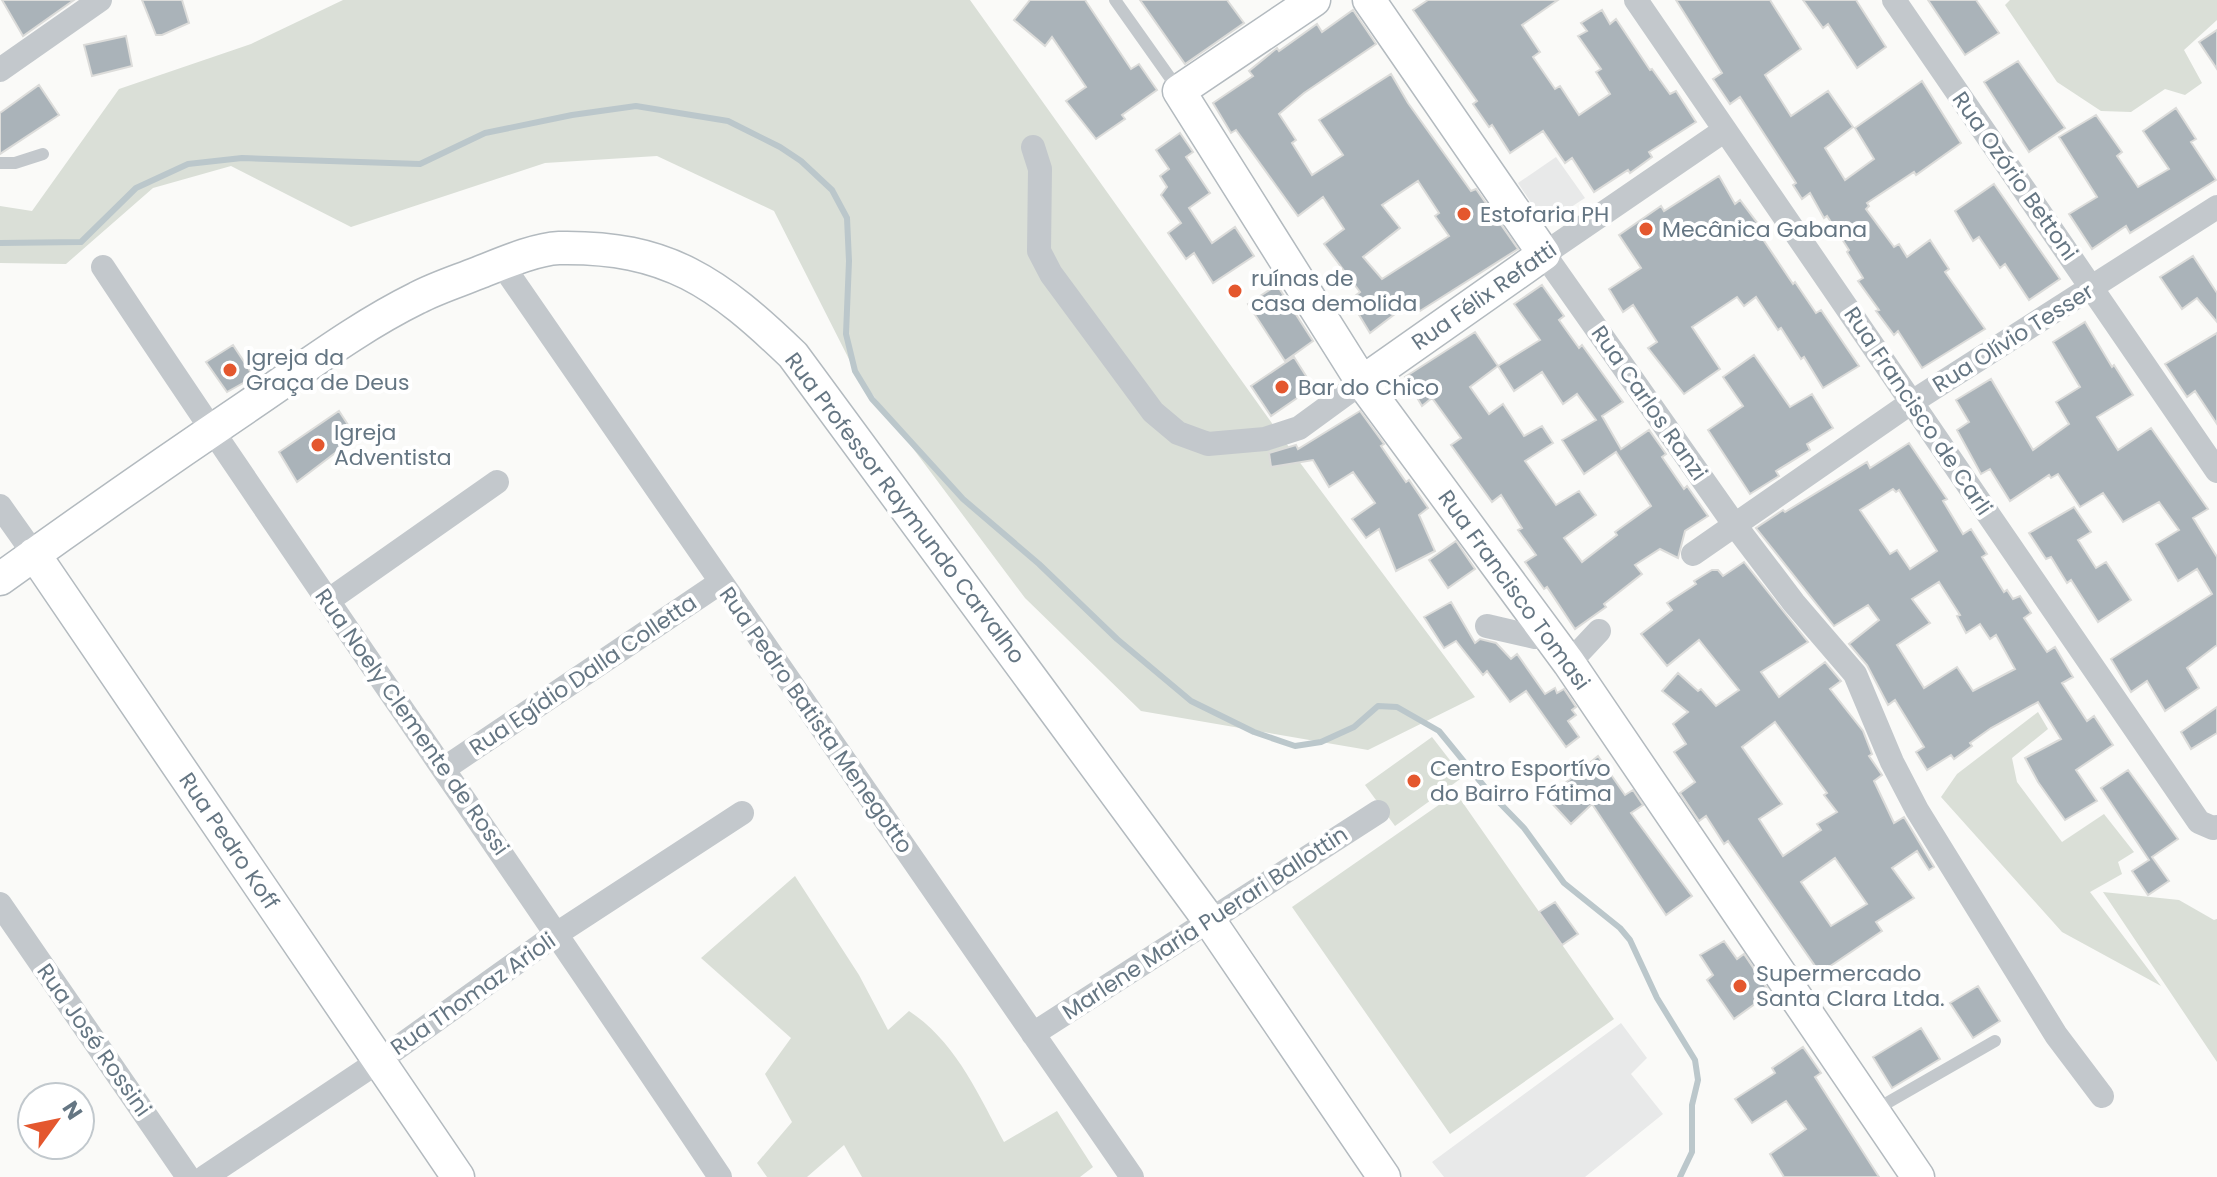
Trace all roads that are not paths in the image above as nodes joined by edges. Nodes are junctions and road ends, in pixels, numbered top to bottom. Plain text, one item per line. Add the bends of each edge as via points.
1 (100, 0) edge
2 (1115, 0) edge
3 (1314, 0) edge
4 (1369, 0) edge
5 (1636, 0) edge
6 (1894, 0) edge
7 (0, 70) edge
8 (1179, 91) junction
9 (1725, 130) junction
10 (1033, 147) dead end
11 (43, 154) dead end
12 (0, 163) edge
13 (2217, 207) edge
14 (1544, 254) junction
15 (501, 263) junction
16 (103, 267) dead end
17 (2092, 288) junction
18 (1362, 382) junction
19 (1912, 402) junction
20 (211, 431) junction
21 (2217, 471) edge
22 (497, 482) dead end
23 (0, 506) edge
24 (1734, 524) junction
25 (34, 554) junction
26 (1693, 554) dead end
27 (0, 579) edge
28 (721, 582) junction
29 (329, 600) junction
30 (1487, 626) dead end
31 (1599, 631) dead end
32 (1550, 637) junction
33 (1569, 663) junction
34 (445, 768) junction
35 (1378, 812) dead end
36 (742, 813) dead end
37 (2208, 825) edge
38 (0, 904) edge
39 (1209, 920) junction
40 (558, 933) junction
41 (1033, 1034) junction
42 (1995, 1041) dead end
43 (379, 1061) junction
44 (2102, 1096) dead end
45 (1873, 1111) junction
46 (188, 1177) edge
47 (205, 1177) edge
48 (458, 1177) edge
49 (720, 1177) edge
50 (1132, 1177) edge
51 (1384, 1177) edge
52 (1918, 1177) edge

1 - 7 street
2 - 8 lane, Rua Francisco Tomasi
3 - 8 street
4 - 14 street, Rua Carlos Ranzi
5 - 9 street, Rua Francisco de Carli
6 - 17 street, Rua Ozório Bettoni
8 - 18 street, Rua Francisco Tomasi
9 - 14 street, Rua Félix Refatti
9 - 19 street, Rua Francisco de Carli
10 - 18 street via 1040,169 1039,251 1153,412 1178,433 1208,444 1265,439 1299,428
11 - 12 lane
13 - 17 street, Rua Olívio Tesser
14 - 18 street, Rua Félix Refatti
14 - 24 street, Rua Carlos Ranzi
15 - 20 street, Rua Professor Raymundo Carvalho via 417,298
15 - 28 street, Rua Pedro Batista Menegotto
15 - 39 street, Rua Professor Raymundo Carvalho via 555,248 634,255 681,268 750,314 793,355
16 - 20 street, Rua Noely Clemente de Rossi
17 - 19 street, Rua Olívio Tesser
17 - 21 street, Rua Ozório Bettoni
18 - 32 street, Rua Francisco Tomasi
19 - 24 street, Rua Olívio Tesser
19 - 37 street, Rua Francisco de Carli
20 - 25 street, Rua Professor Raymundo Carvalho
20 - 29 street, Rua Noely Clemente de Rossi
22 - 29 street
23 - 25 street, Rua Pedro Koff
24 - 26 street, Rua Olívio Tesser
24 - 44 street, Rua Carlos Ranzi via 1855,674 1917,810 2056,1035
25 - 27 street, Rua Professor Raymundo Carvalho
25 - 43 street, Rua Pedro Koff
28 - 34 street, Rua Egídio Dalla Colletta
28 - 41 street, Rua Pedro Batista Menegotto
29 - 34 street, Rua Noely Clemente de Rossi
30 - 32 street
31 - 33 street
32 - 33 street, Rua Francisco Tomasi
33 - 45 street, Rua Francisco Tomasi
34 - 40 street, Rua Noely Clemente de Rossi
35 - 39 street, Marlene Maria Puerari Ballottin
36 - 40 street, Rua Thomaz Arioli
38 - 46 street, Rua José Rossini
39 - 41 street, Marlene Maria Puerari Ballottin
39 - 51 street, Rua Professor Raymundo Carvalho
40 - 43 street, Rua Thomaz Arioli
40 - 49 street, Rua Noely Clemente de Rossi
41 - 50 street, Rua Pedro Batista Menegotto
42 - 45 lane
43 - 47 street, Rua Thomaz Arioli
43 - 48 street, Rua Pedro Koff
45 - 52 street, Rua Francisco Tomasi

